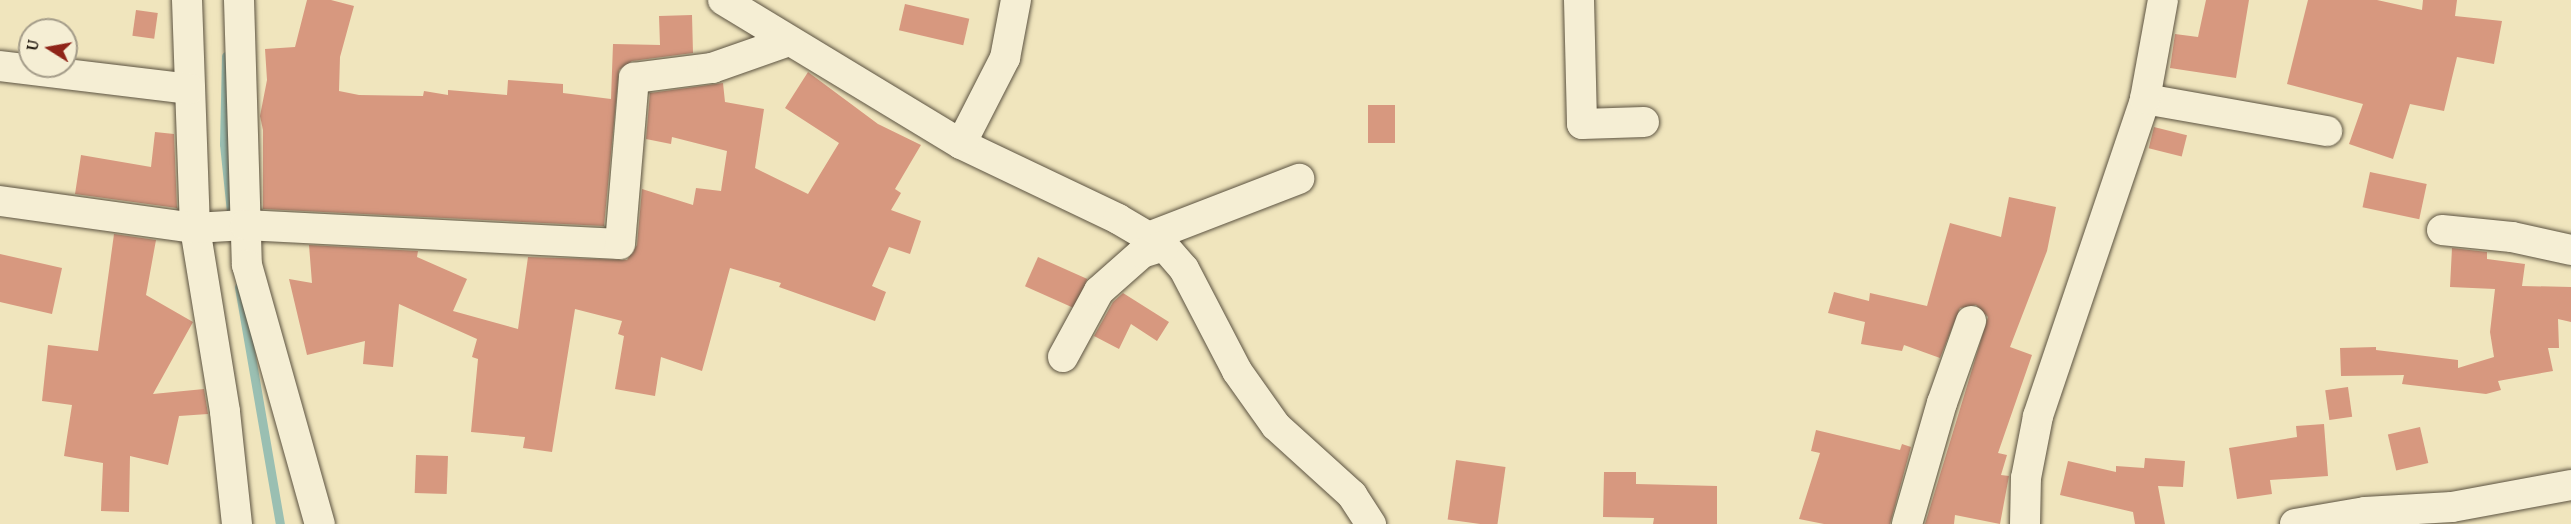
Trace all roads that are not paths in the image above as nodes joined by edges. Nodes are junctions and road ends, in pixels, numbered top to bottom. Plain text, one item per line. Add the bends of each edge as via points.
1 (187, 0) edge
2 (239, 0) edge
3 (723, 0) edge
4 (1016, 0) edge
5 (1579, 0) edge
6 (2163, 0) edge
7 (789, 41) junction
8 (0, 66) edge
9 (190, 89) junction
10 (2145, 99) junction
11 (1644, 122) dead end
12 (2327, 131) dead end
13 (961, 144) junction
14 (1299, 179) dead end
15 (0, 201) edge
16 (243, 225) junction
17 (203, 227) junction
18 (2442, 230) dead end
19 (1157, 241) junction
20 (2571, 250) edge
21 (1971, 321) dead end
22 (1063, 357) dead end
23 (2571, 485) edge
24 (237, 524) edge
25 (320, 524) edge
26 (1371, 524) edge
27 (1907, 524) edge
28 (2025, 524) edge
29 (2295, 524) edge

1 - 9 street
2 - 16 street
3 - 7 street
4 - 13 street via 1005,58
5 - 11 street via 1582,124
6 - 10 street
7 - 13 street
7 - 16 street via 712,68 634,78 620,243
8 - 9 street
9 - 17 street
10 - 12 street
10 - 28 street via 2038,416 2026,478
13 - 19 street
14 - 19 street
15 - 17 street
16 - 17 street
16 - 25 street via 252,286
17 - 24 street
18 - 20 street via 2512,237
19 - 22 street via 1099,291
19 - 26 street via 1184,269 1237,371 1276,426 1352,495
21 - 27 street via 1942,403
23 - 29 street via 2452,507 2365,512

